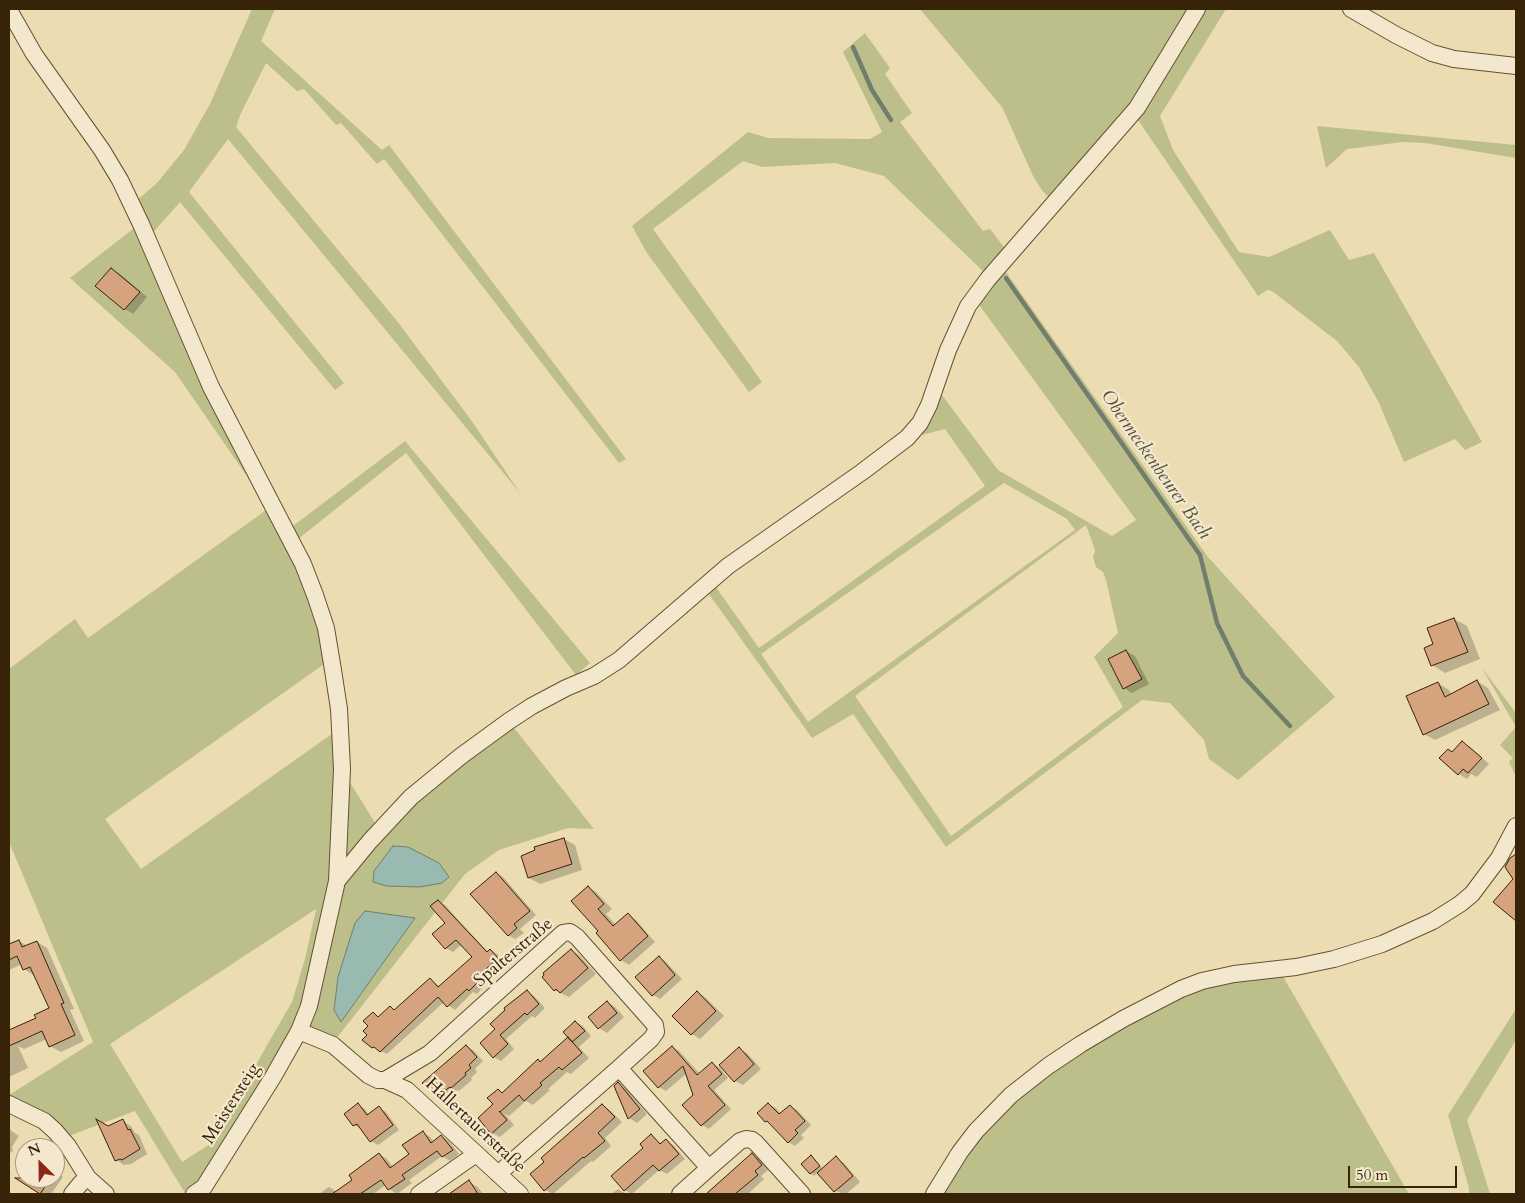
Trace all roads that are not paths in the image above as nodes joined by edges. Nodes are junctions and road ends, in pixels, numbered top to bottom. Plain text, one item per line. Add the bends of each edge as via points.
1 (1198, 9) edge
2 (1351, 9) edge
3 (9, 10) edge
4 (1516, 66) edge
5 (1516, 826) edge
6 (337, 880) junction
7 (299, 1031) junction
8 (619, 1068) junction
9 (385, 1080) junction
10 (9, 1104) edge
11 (476, 1154) junction
12 (709, 1168) junction
13 (498, 1174) junction
14 (88, 1178) junction
15 (72, 1194) edge
16 (106, 1194) edge
17 (194, 1194) edge
18 (419, 1194) edge
19 (520, 1194) edge
20 (680, 1194) edge
21 (802, 1194) edge
22 (934, 1194) edge

1 - 6 street via 1137,108 998,267 968,306 929,405 908,438 728,566 619,660 532,706 461,756 405,803
2 - 4 street via 1432,53 1454,59
3 - 6 street, Meistersteig via 34,54 120,180 211,387 303,564 315,595 326,628 339,709 342,769
5 - 22 street via 1499,858 1472,894 1433,921 1382,944 1334,959 1202,981 1123,1019 1081,1044 1042,1070 1004,1102 960,1152
6 - 7 street, Meistersteig via 311,997
7 - 9 street, Hallertauerstraße via 333,1045 368,1075
7 - 17 street, Meistersteig via 204,1187
8 - 9 street, Spalterstraße via 651,1039 656,1032 655,1025 570,932 564,933 430,1053
8 - 12 street
8 - 13 street, Spalterstraße
9 - 11 street, Hallertauerstraße via 408,1090
10 - 14 street via 44,1121 55,1131
11 - 13 street, Hallertauerstraße
11 - 18 street
12 - 20 street
12 - 21 street via 740,1141 752,1140
13 - 19 street, Hallertauerstraße
14 - 15 street
14 - 16 street

